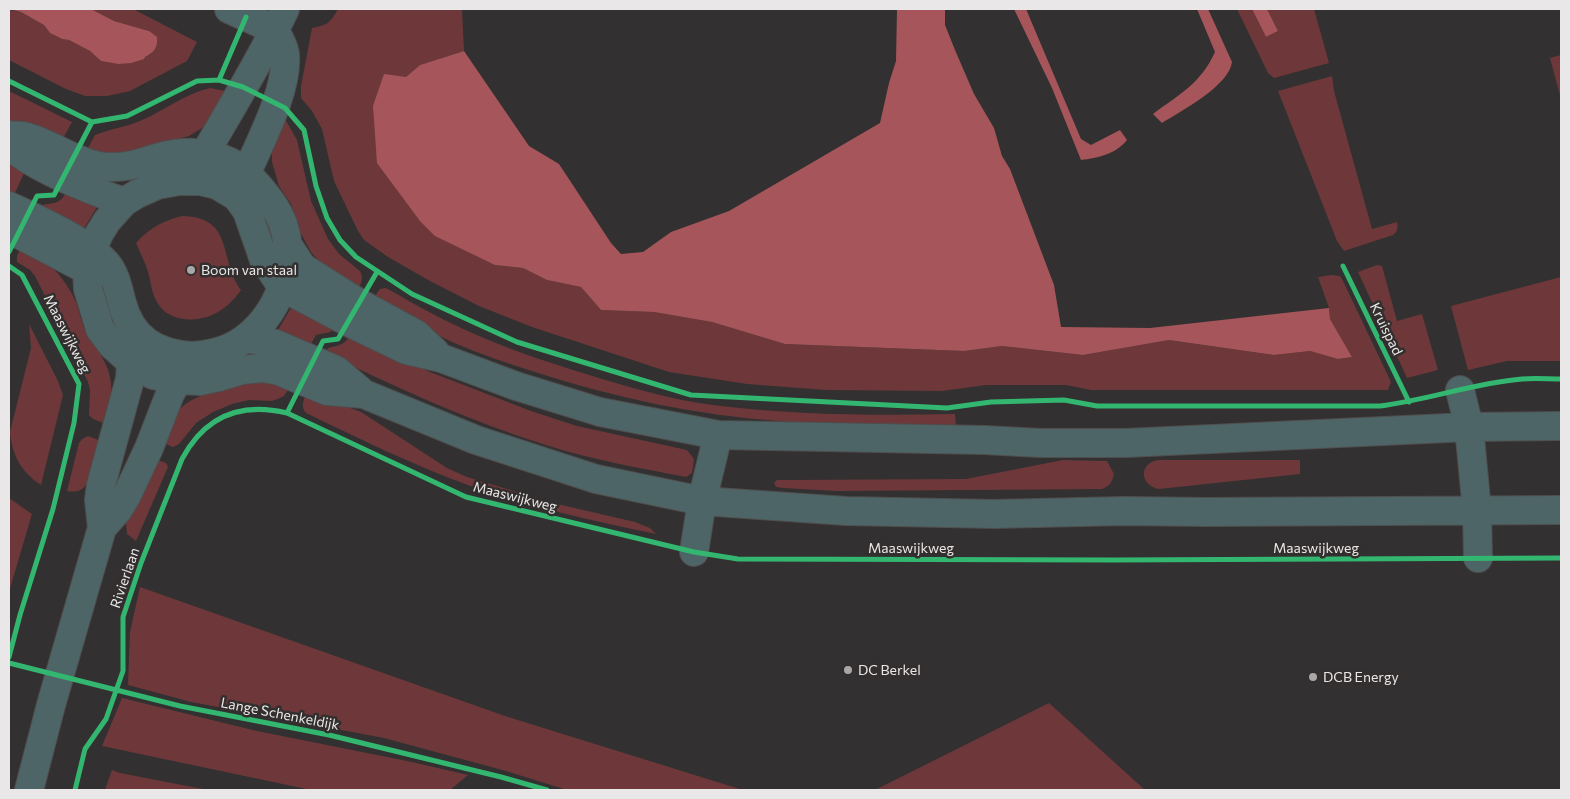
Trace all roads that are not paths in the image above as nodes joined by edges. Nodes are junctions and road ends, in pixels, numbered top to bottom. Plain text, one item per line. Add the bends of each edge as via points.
1 (228, 9) edge
2 (280, 19) edge
3 (9, 135) edge
4 (9, 145) edge
5 (204, 154) junction
6 (247, 172) junction
7 (190, 180) junction
8 (124, 202) junction
9 (9, 206) edge
10 (9, 228) edge
11 (286, 244) junction
12 (90, 260) junction
13 (282, 287) junction
14 (246, 338) junction
15 (192, 356) junction
16 (441, 358) junction
17 (131, 362) junction
18 (178, 380) junction
19 (1460, 390) dead end
20 (364, 394) junction
21 (1561, 426) edge
22 (1469, 427) junction
23 (718, 435) junction
24 (702, 501) junction
25 (1561, 510) edge
26 (1477, 511) junction
27 (102, 528) junction
28 (694, 552) dead end
29 (1478, 558) dead end
30 (29, 790) edge

1 - 2 street
2 - 5 street
2 - 6 street via 285,54 283,77 276,103
3 - 5 street via 26,137 108,167 128,166 177,153
4 - 8 street via 19,155 63,177
5 - 6 street via 216,156
5 - 7 street
6 - 11 street via 276,208 284,225
7 - 8 street via 157,186
7 - 13 street via 217,185 237,197 247,211 264,260
8 - 12 street via 107,221
9 - 12 street
10 - 12 street
11 - 13 street via 288,266
11 - 16 street via 302,267 359,304 416,334
12 - 15 street via 107,264 114,274 123,307 138,335 163,351
12 - 17 street via 88,289 100,328 112,345
13 - 14 street via 261,324
13 - 16 street via 406,350
14 - 15 street via 211,354
14 - 20 street via 276,344 336,370
15 - 18 street
16 - 23 street via 600,412
17 - 18 street via 152,375
17 - 27 street via 130,379 101,485
18 - 20 street via 200,381 263,368 279,370 327,391
18 - 27 street via 127,495
19 - 22 street
20 - 24 street via 476,440 596,479
21 - 22 street
22 - 23 street via 1126,443
22 - 26 street
23 - 24 street
24 - 26 street via 846,511 984,514
24 - 28 street
25 - 26 street
26 - 29 street
27 - 30 street

